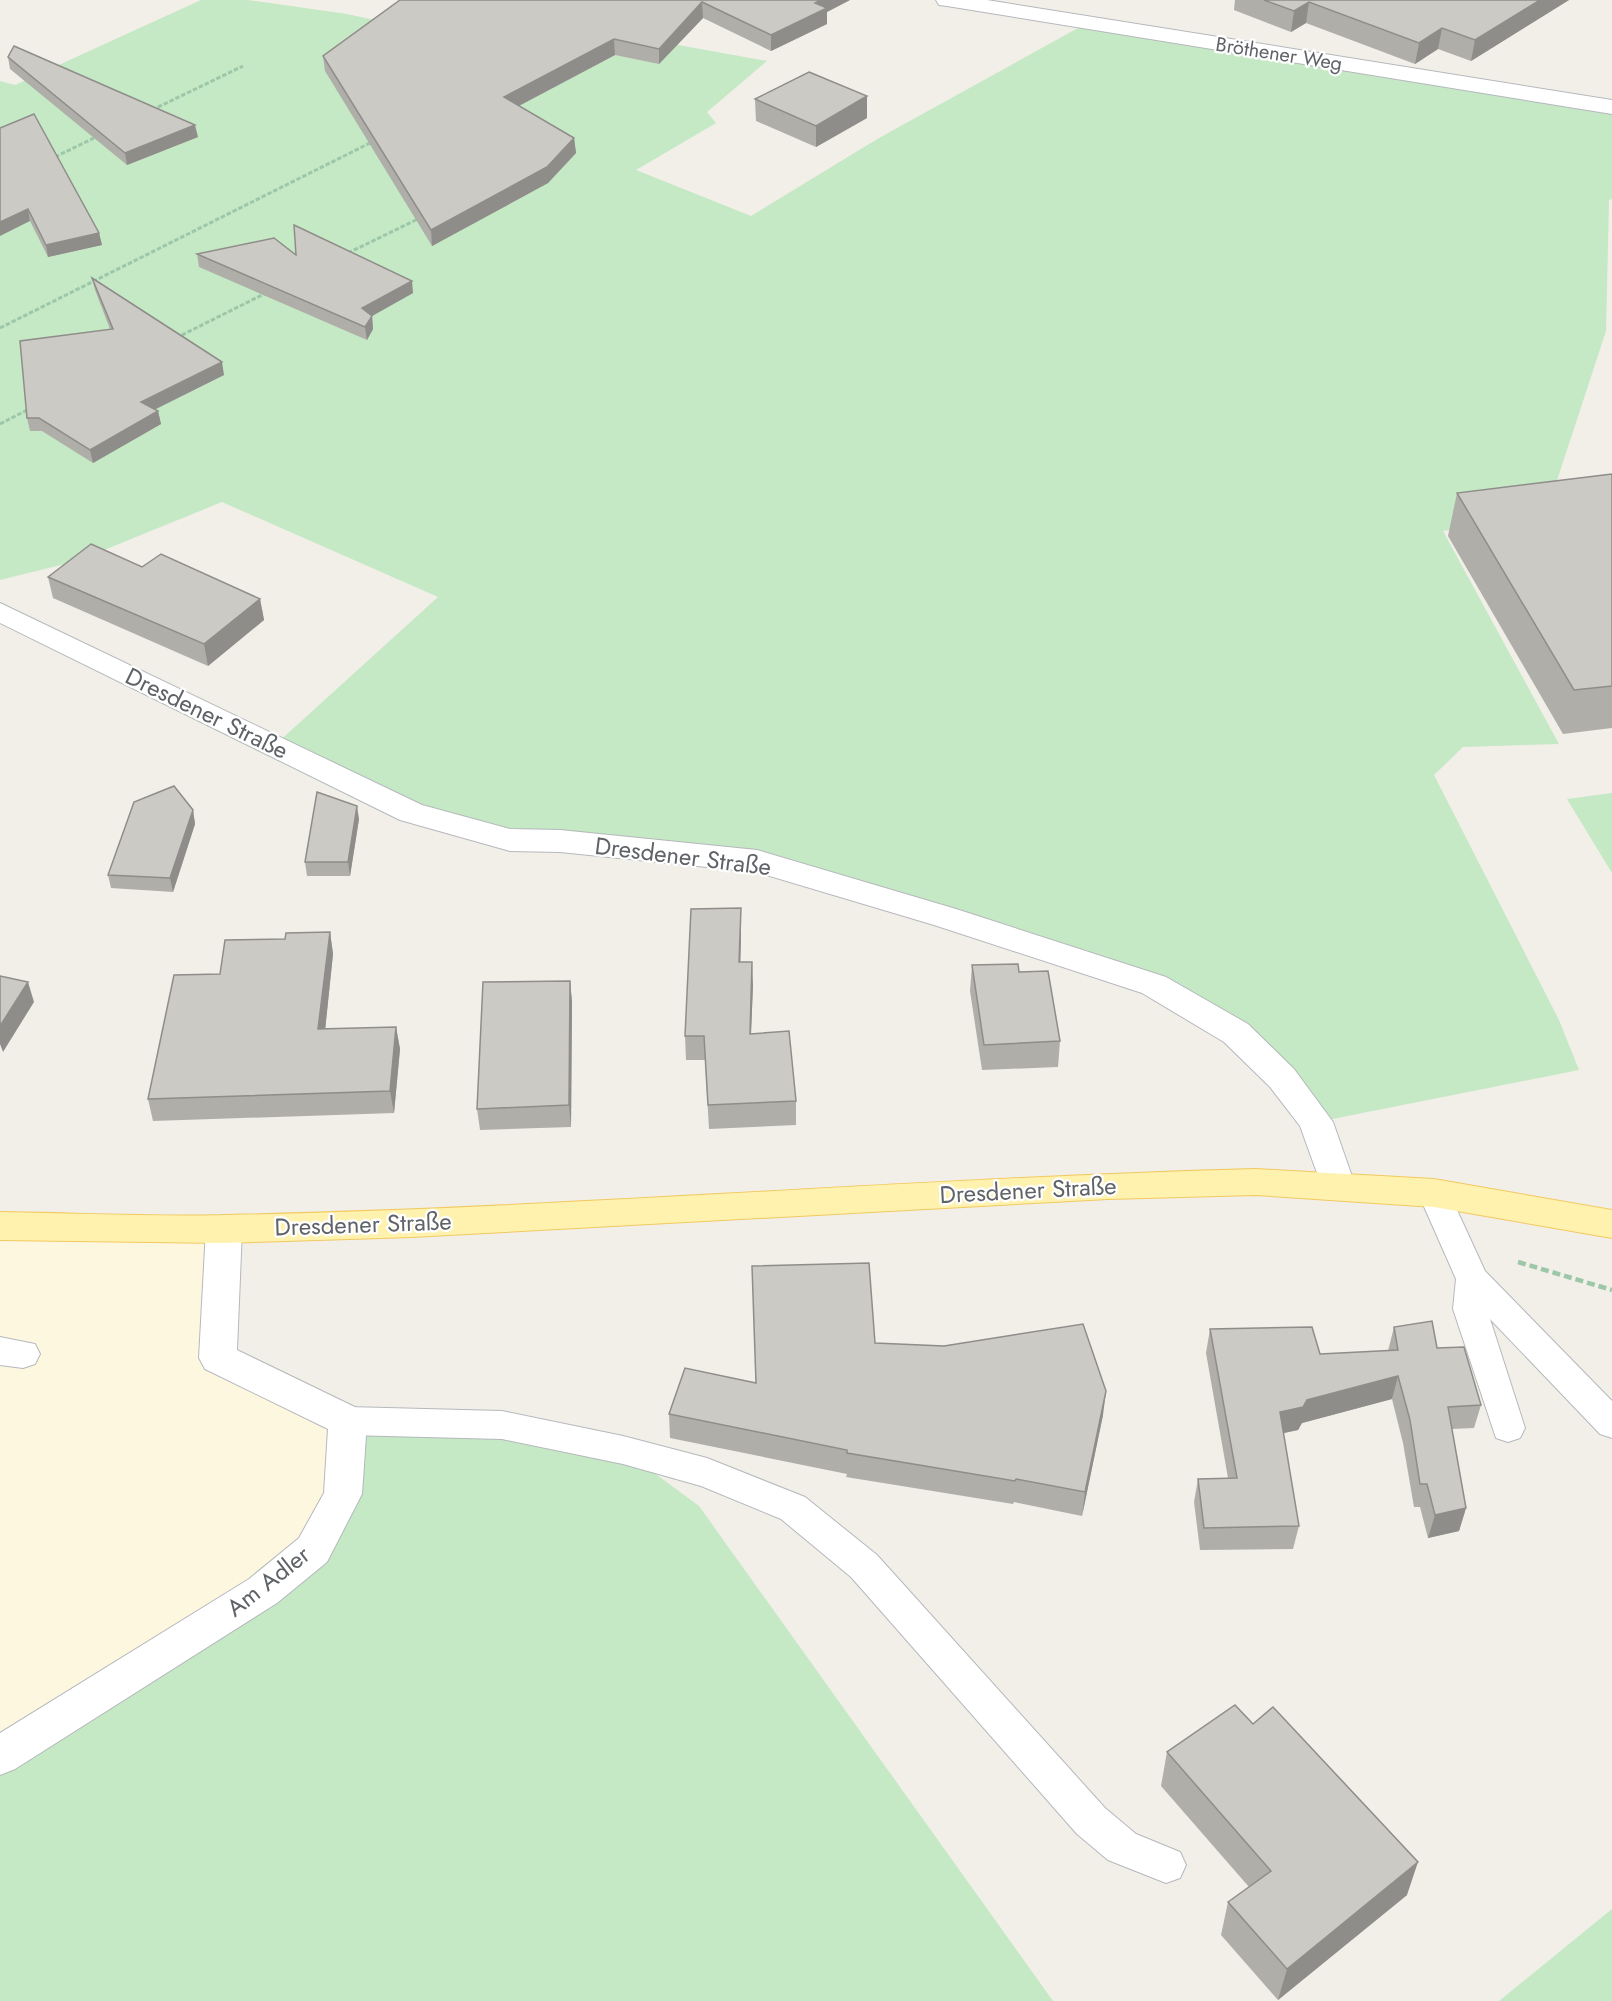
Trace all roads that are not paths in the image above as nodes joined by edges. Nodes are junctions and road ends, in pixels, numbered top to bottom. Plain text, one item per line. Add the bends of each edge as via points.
1 (947, 0) edge
2 (1612, 107) edge
3 (0, 612) edge
4 (1337, 1185) junction
5 (1434, 1193) junction
6 (1612, 1224) edge
7 (0, 1226) edge
8 (224, 1229) junction
9 (1472, 1279) junction
10 (348, 1421) junction
11 (1612, 1424) edge
12 (1508, 1428) dead end
13 (0, 1756) edge
14 (1166, 1865) dead end

1 - 2 street, Bröthener Weg
3 - 4 street, Dresdener Straße via 411,813 510,840 560,841 757,861 1154,985 1236,1033 1282,1078 1316,1122
4 - 5 main road, Dresdener Straße
4 - 8 main road, Dresdener Straße via 1256,1182 1108,1186 412,1223
5 - 6 main road, Dresdener Straße
5 - 9 lane
7 - 8 main road, Dresdener Straße
8 - 10 street via 218,1359
9 - 11 lane
9 - 12 lane via 1470,1309
10 - 13 street, Am Adler via 343,1494 313,1550 263,1591
10 - 14 lane via 502,1425 623,1450 707,1473 793,1508 864,1566 1091,1821 1122,1847

